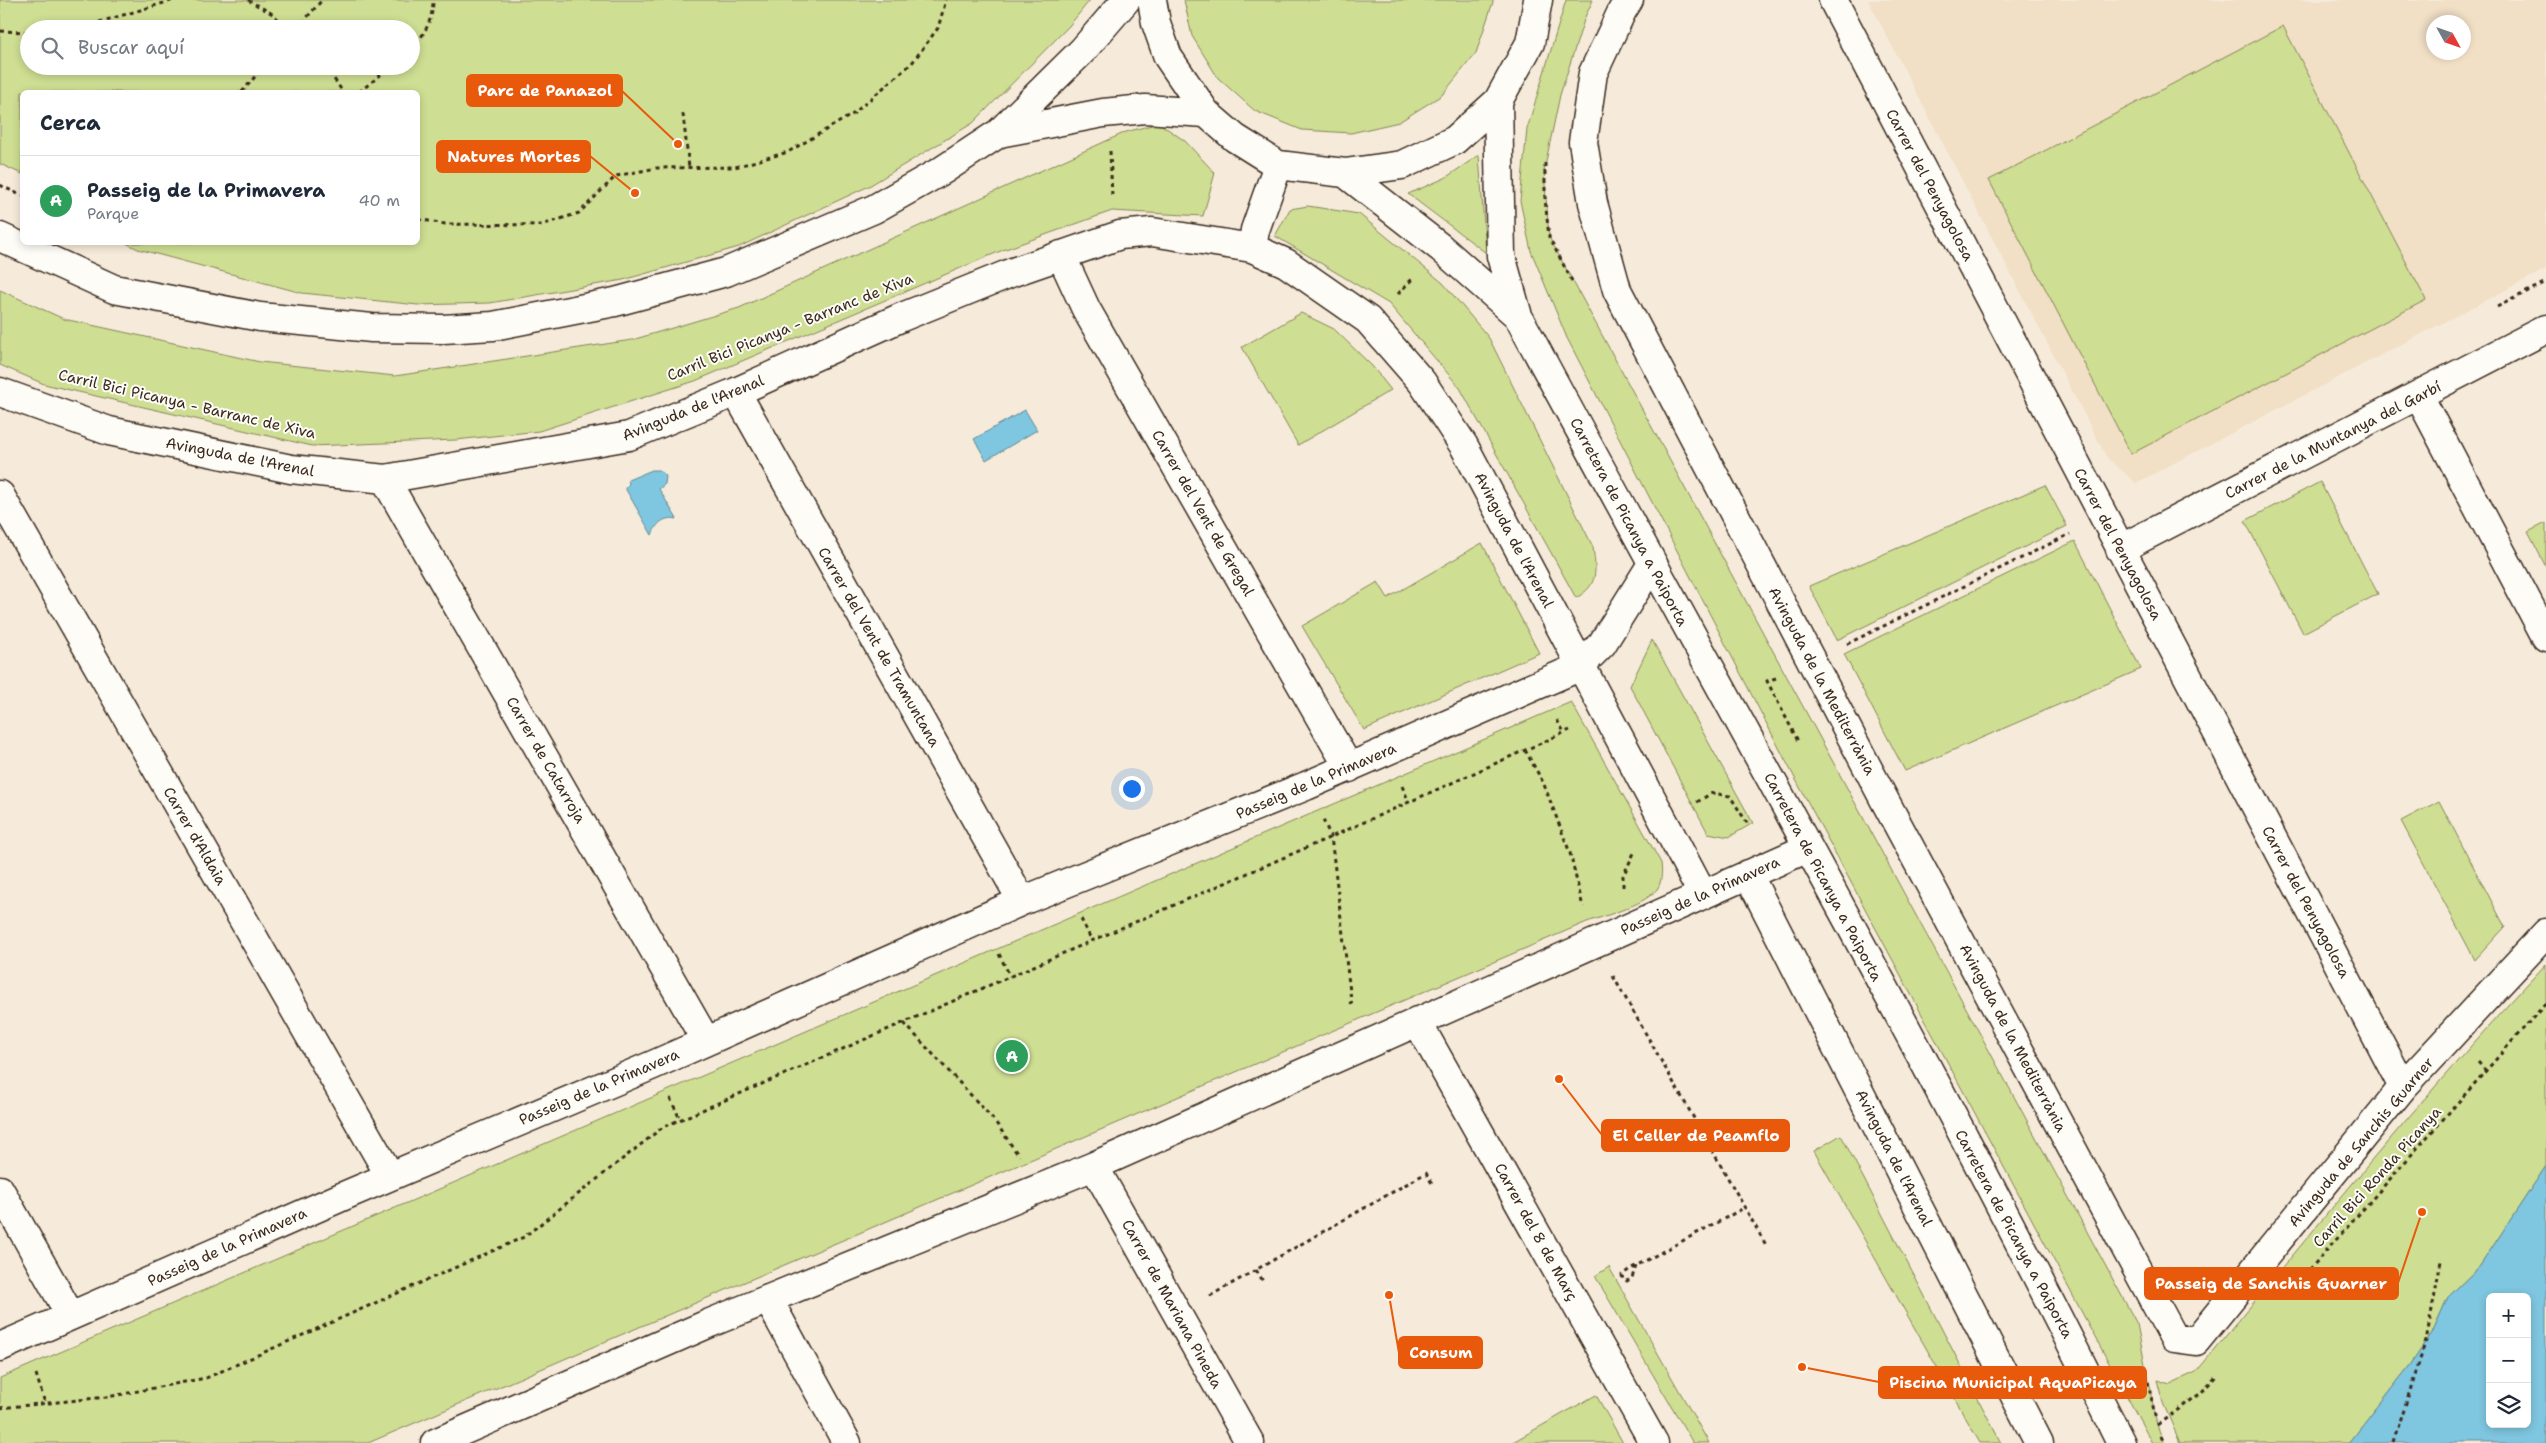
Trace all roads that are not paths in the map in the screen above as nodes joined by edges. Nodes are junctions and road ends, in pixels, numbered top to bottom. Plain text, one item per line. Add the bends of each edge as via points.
1 (1126, 0) edge
2 (1152, 0) edge
3 (1538, 0) edge
4 (1630, 0) edge
5 (1833, 0) edge
6 (1498, 101) junction
7 (1206, 113) junction
8 (998, 133) junction
9 (1278, 165) junction
10 (1345, 173) junction
11 (0, 237) edge
12 (1252, 248) junction
13 (1061, 255) junction
14 (1518, 316) junction
15 (2546, 329) edge
16 (0, 392) edge
17 (736, 392) junction
18 (2419, 396) junction
19 (385, 479) junction
20 (0, 496) edge
21 (2120, 549) junction
22 (1652, 564) junction
23 (2546, 637) edge
24 (1579, 666) junction
25 (1349, 768) junction
26 (1808, 848) junction
27 (1748, 874) junction
28 (1703, 895) junction
29 (1022, 901) junction
30 (2546, 933) edge
31 (1417, 1021) junction
32 (706, 1041) junction
33 (2403, 1087) junction
34 (1094, 1166) junction
35 (390, 1176) junction
36 (0, 1190) edge
37 (768, 1299) junction
38 (70, 1315) junction
39 (2174, 1338) joint
40 (0, 1347) edge
41 (442, 1442) edge
42 (847, 1443) edge
43 (1250, 1443) edge
44 (1654, 1443) edge
45 (2040, 1443) edge
46 (2121, 1443) edge

1 - 8 street via 1083,50
2 - 7 street via 1168,57
3 - 6 street via 1530,43
4 - 39 street, Avinguda de la Mediterrània via 1593,73 1583,142 1593,203 1617,290 1885,801
5 - 21 street, Carrer del Penyagolosa
6 - 10 street via 1455,140 1411,161
6 - 14 street, Carretera de Picanya a Paiporta via 1501,256
7 - 8 street via 1145,109 1104,113
7 - 9 street via 1234,138
8 - 11 street via 943,170 874,209 726,272 615,302 492,326 372,328 260,317 114,289
9 - 10 street
9 - 12 street via 1255,230
10 - 14 street, Carretera de Picanya a Paiporta via 1441,248
12 - 13 street, Avinguda de l'Arenal via 1152,232 1120,235
12 - 24 street, Avinguda de l'Arenal via 1286,264 1368,320 1422,382 1464,446
13 - 17 street, Avinguda de l'Arenal via 902,318
13 - 25 street, Carrer del Vent de Gregal via 1086,309
14 - 22 street, Carretera de Picanya a Paiporta
15 - 18 street, Carrer de la Muntanya del Garbí
16 - 19 street, Avinguda de l'Arenal via 109,431 291,469
17 - 19 street, Avinguda de l'Arenal via 629,436
17 - 29 street, Carrer del Vent de Tramuntana
18 - 21 street, Carrer de la Muntanya del Garbí
18 - 23 street
19 - 32 street, Carrer de Catarroja
20 - 35 street, Carrer d'Aldaia
21 - 33 street, Carrer del Penyagolosa
22 - 24 street, Passeig de la Primavera via 1602,644
22 - 26 street, Carretera de Picanya a Paiporta
24 - 25 street, Passeig de la Primavera
24 - 28 street, Avinguda de l'Arenal
25 - 29 street, Passeig de la Primavera
26 - 27 street, Passeig de la Primavera
26 - 46 street, Carretera de Picanya a Paiporta via 2040,1281
27 - 28 street, Passeig de la Primavera
27 - 45 street, Avinguda de l'Arenal
28 - 31 street, Passeig de la Primavera
29 - 32 street, Passeig de la Primavera
30 - 33 street, Avinguda de Sanchis Guarner
31 - 34 street, Passeig de la Primavera
31 - 44 street, Carrer del 8 de Març
32 - 35 street, Passeig de la Primavera
33 - 39 street, Avinguda de Sanchis Guarner via 2196,1341
34 - 37 street, Passeig de la Primavera
34 - 43 street, Carrer de Mariana Pineda
35 - 38 street, Passeig de la Primavera
36 - 38 street
37 - 41 street, Passeig de la Primavera
37 - 42 street
38 - 40 street, Passeig de la Primavera

